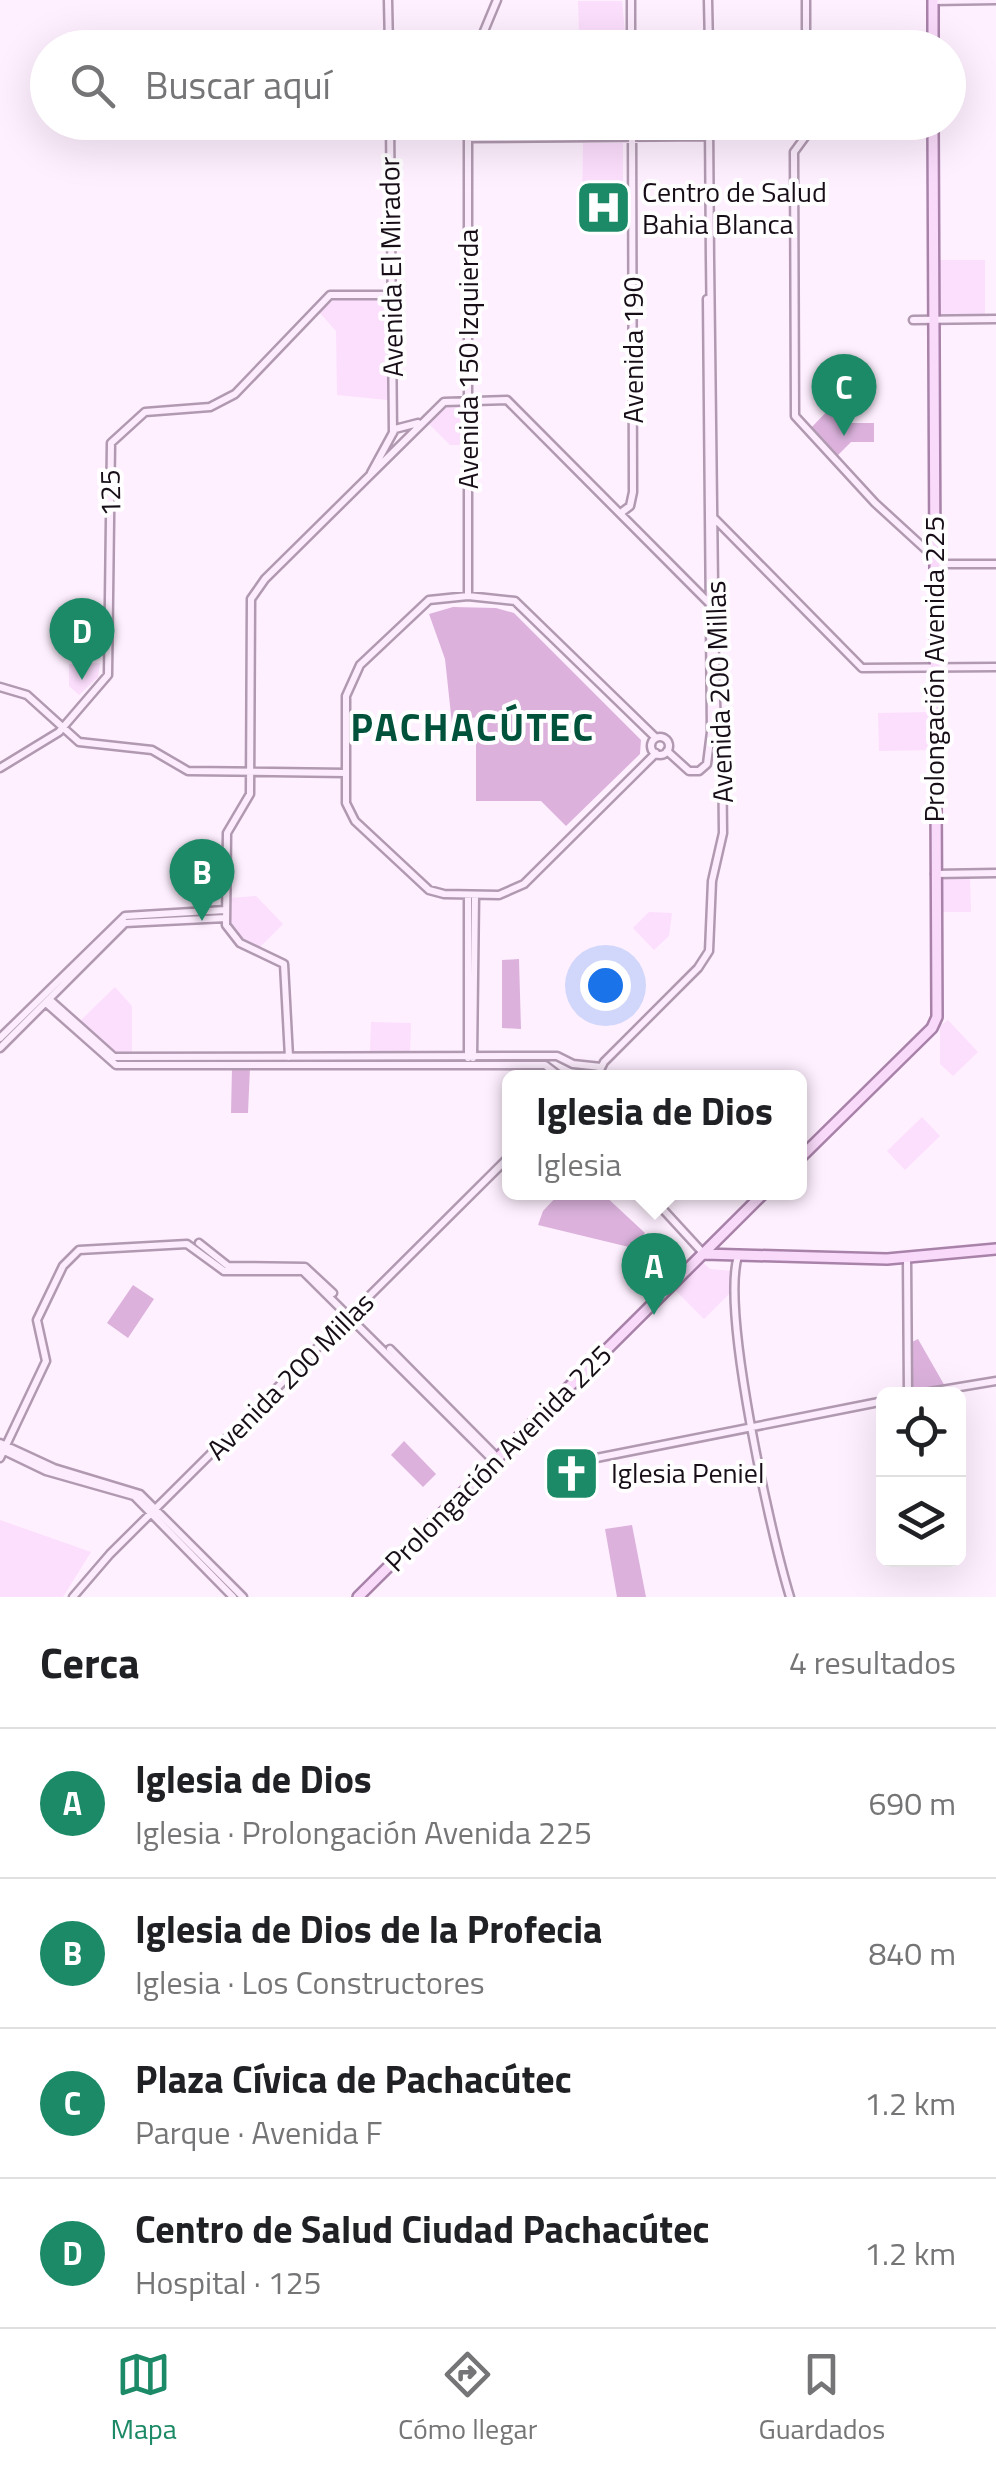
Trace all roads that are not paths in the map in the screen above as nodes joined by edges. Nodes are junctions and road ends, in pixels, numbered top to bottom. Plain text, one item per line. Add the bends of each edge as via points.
1 (388, 0) edge
2 (497, 0) edge
3 (631, 0) edge
4 (708, 0) edge
5 (806, 0) edge
6 (933, 0) edge
7 (996, 0) edge
8 (388, 30) edge
9 (484, 30) edge
10 (632, 30) edge
11 (708, 30) edge
12 (806, 30) edge
13 (933, 30) edge
14 (390, 140) edge
15 (468, 140) edge
16 (632, 140) edge
17 (709, 140) edge
18 (803, 140) edge
19 (934, 140) edge
20 (390, 295) junction
21 (933, 319) junction
22 (996, 319) edge
23 (914, 320) dead end
24 (469, 400) junction
25 (392, 412) junction
26 (424, 421) junction
27 (402, 427) junction
28 (393, 433) junction
29 (407, 438) junction
30 (379, 460) junction
31 (622, 512) junction
32 (710, 514) junction
33 (934, 560) junction
34 (996, 564) edge
35 (468, 596) junction
36 (708, 601) junction
37 (715, 609) junction
38 (996, 667) edge
39 (934, 669) junction
40 (0, 687) edge
41 (62, 729) junction
42 (714, 732) junction
43 (656, 738) junction
44 (667, 751) junction
45 (656, 753) junction
46 (0, 768) edge
47 (250, 773) junction
48 (346, 773) junction
49 (996, 873) edge
50 (934, 874) junction
51 (472, 895) junction
52 (226, 914) junction
53 (48, 1000) junction
54 (0, 1038) edge
55 (0, 1048) edge
56 (471, 1058) junction
57 (289, 1062) junction
58 (601, 1067) junction
59 (552, 1070) edge
60 (600, 1070) edge
61 (807, 1151) edge
62 (502, 1164) edge
63 (654, 1200) edge
64 (757, 1200) edge
65 (199, 1243) dead end
66 (996, 1249) edge
67 (704, 1254) junction
68 (738, 1256) junction
69 (907, 1259) junction
70 (344, 1304) dead end
71 (352, 1314) junction
72 (996, 1380) edge
73 (908, 1387) edge
74 (957, 1387) edge
75 (876, 1403) edge
76 (754, 1426) junction
77 (2, 1449) edge
78 (495, 1458) junction
79 (566, 1464) dead end
80 (154, 1511) junction
81 (73, 1597) edge
82 (234, 1597) edge
83 (244, 1597) edge
84 (358, 1597) edge
85 (790, 1597) edge

1 - 8 street
2 - 9 street
3 - 10 street
4 - 11 street
5 - 12 street
6 - 7 street
6 - 13 main road
14 - 20 street, Avenida El Mirador
15 - 24 street, Avenida 150 Izquierda
16 - 31 street, Avenida 190 via 633,492
17 - 32 street, Avenida 200 Millas
18 - 33 street via 794,152 795,416
19 - 21 main road, Prolongación Avenida 225
20 - 25 street, Avenida El Mirador
20 - 41 street, 125 via 330,296 225,400 146,412 117,434 108,482 110,670
21 - 22 street
21 - 23 street
21 - 33 main road, Prolongación Avenida 225
24 - 26 street via 444,402
24 - 31 street via 510,402
24 - 35 street, Avenida 150 Izquierda
25 - 27 street, Avenida El Mirador
25 - 28 street, Avenida El Mirador
26 - 27 street
26 - 29 street
27 - 28 street
27 - 29 street, Avenida El Mirador
28 - 30 street
29 - 30 street
30 - 47 street via 252,595
31 - 36 street
32 - 36 street, Avenida 200 Millas
32 - 37 street, Avenida 200 Millas
32 - 39 street via 862,668
33 - 34 street
33 - 39 main road, Prolongación Avenida 225
35 - 43 street via 522,606
35 - 48 street via 429,600 352,677
36 - 37 street
36 - 42 street, Avenida 200 Millas
37 - 42 street, Avenida 200 Millas
38 - 39 street
39 - 50 main road, Prolongación Avenida 225
40 - 41 street via 26,694
41 - 46 street, 125
41 - 47 street via 88,745 152,750 188,771
42 - 44 street via 699,772
42 - 58 street, Avenida 200 Millas via 722,741 723,832 712,881 709,951
43 - 44 street via 667,740
43 - 45 street
44 - 45 street
45 - 51 street via 524,884 499,895
47 - 48 street
47 - 52 street via 248,801 227,834
48 - 51 street via 346,803 355,821 420,884
49 - 50 street
50 - 61 main road, Prolongación Avenida 225 via 934,1025
51 - 56 street
52 - 53 street via 129,921
52 - 54 street via 125,916
52 - 57 street via 233,938 284,964
53 - 55 street
53 - 57 street via 116,1066
56 - 57 street
56 - 58 street via 557,1056
57 - 59 street
58 - 60 street, Avenida 200 Millas
62 - 71 street, Avenida 200 Millas
63 - 67 street
64 - 67 main road, Prolongación Avenida 225
65 - 70 street via 228,1266 305,1266
66 - 69 main road
67 - 68 main road
67 - 78 main road, Prolongación Avenida 225
68 - 69 main road
68 - 76 street via 734,1304
69 - 73 street
71 - 77 street via 303,1272 224,1271 187,1244 90,1247 68,1258 37,1320 46,1360
71 - 78 street
71 - 80 street, Avenida 200 Millas
72 - 74 street
75 - 76 street
76 - 79 street
76 - 85 street
77 - 80 street via 136,1492
78 - 84 main road, Prolongación Avenida 225
80 - 81 street, Avenida 200 Millas
80 - 82 street
80 - 83 street

